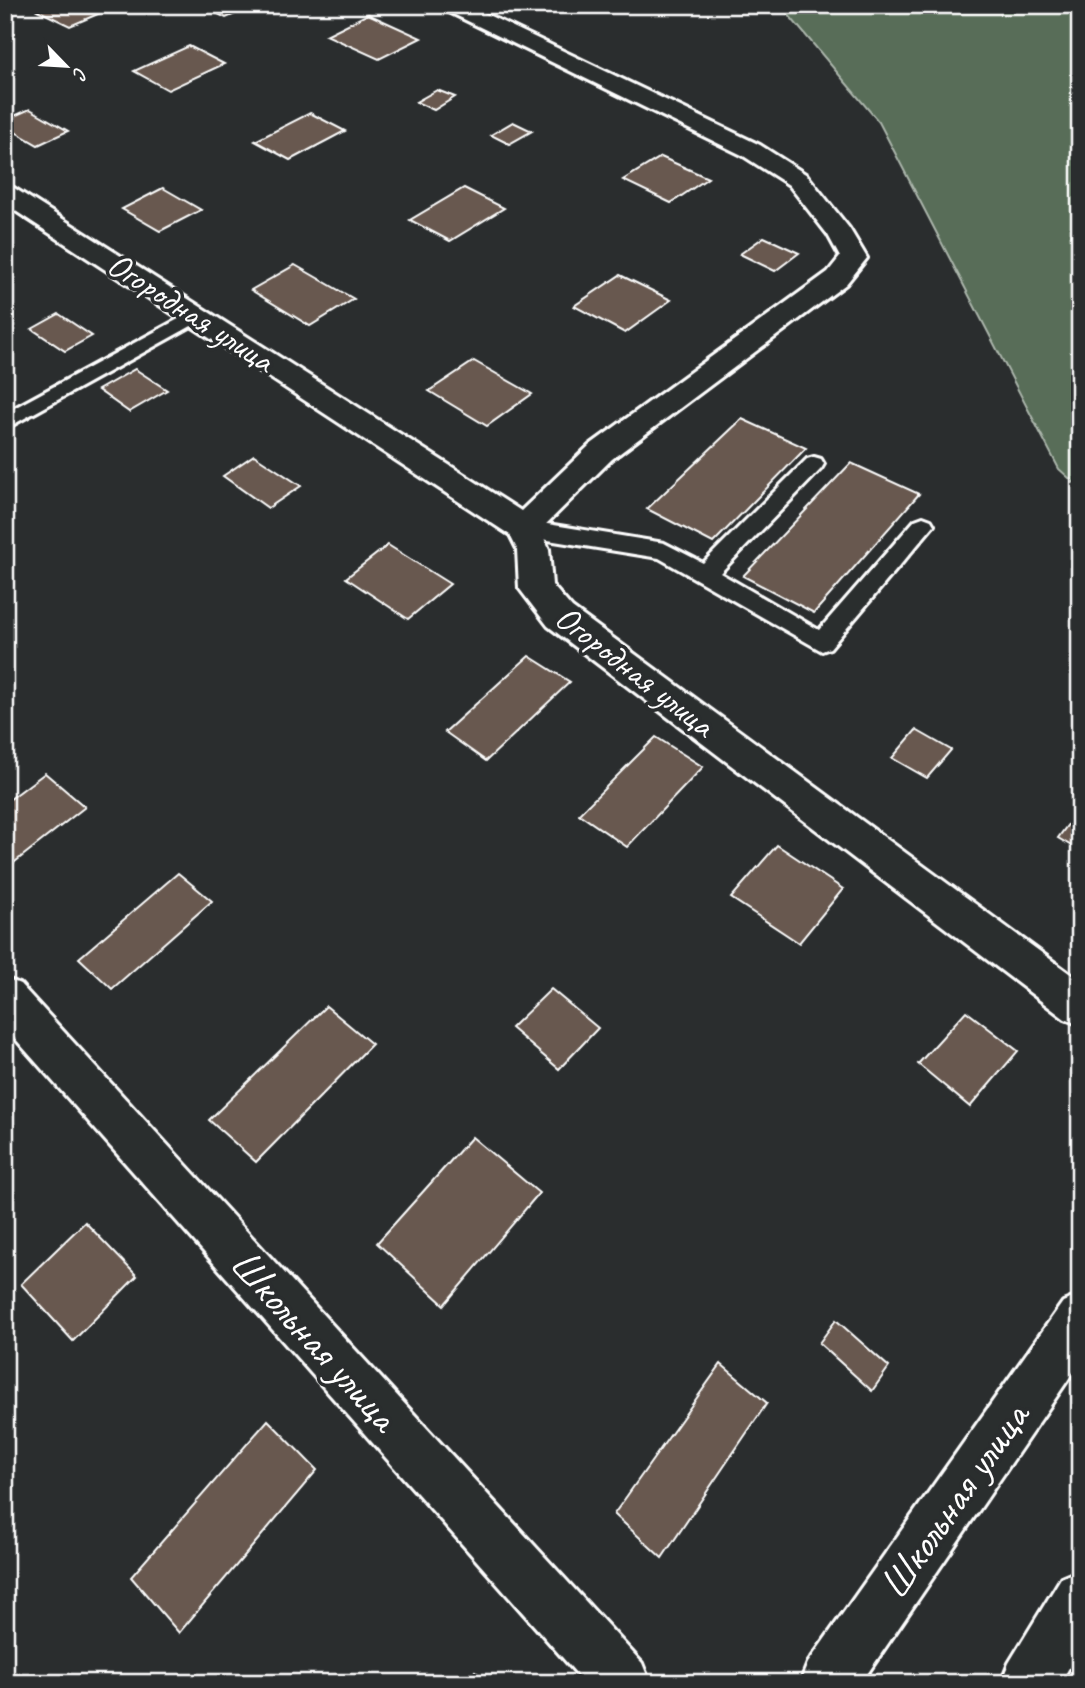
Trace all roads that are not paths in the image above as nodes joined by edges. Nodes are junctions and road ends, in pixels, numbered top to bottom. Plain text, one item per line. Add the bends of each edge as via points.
1 (450, 5) edge
2 (5, 193) edge
3 (197, 315) junction
4 (5, 422) edge
5 (814, 464) dead end
6 (923, 525) dead end
7 (523, 528) junction
8 (705, 575) junction
9 (5, 997) edge
10 (1080, 1006) edge
11 (1080, 1319) edge
12 (1080, 1597) edge
13 (622, 1683) edge
14 (828, 1683) edge
15 (1029, 1683) edge

1 - 7 main road via 751,150 798,180 854,258 837,278 601,452
2 - 3 main road, Огородная улица
3 - 4 lane
3 - 7 main road, Огородная улица
5 - 8 lane
6 - 8 lane via 822,642
7 - 8 lane via 664,551
7 - 10 main road, Огородная улица via 533,549 536,588 560,617
9 - 13 main road, Школьная улица
11 - 14 main road, Школьная улица
12 - 15 main road

